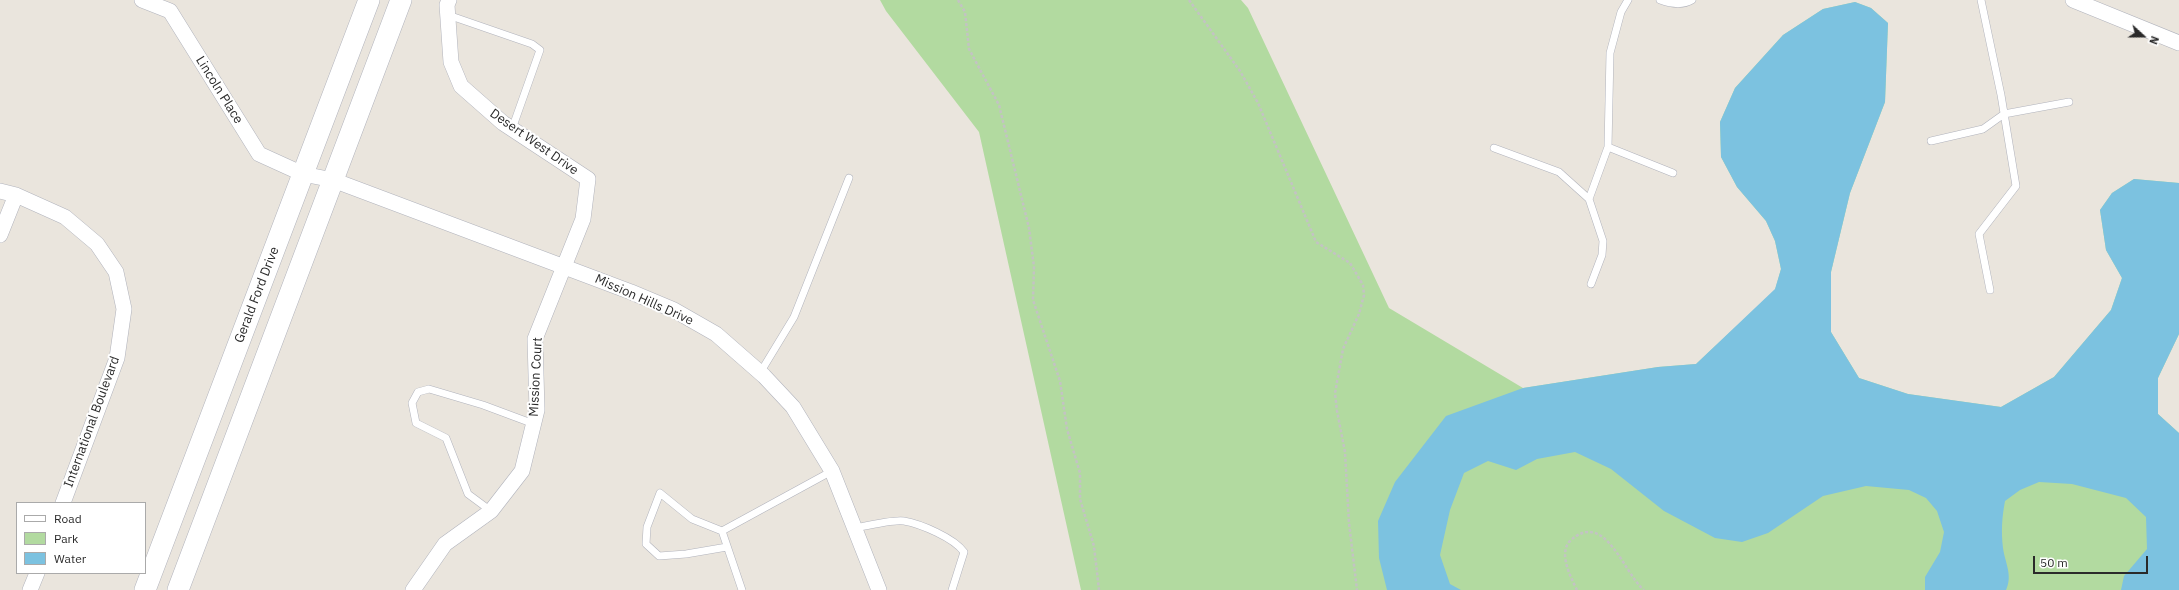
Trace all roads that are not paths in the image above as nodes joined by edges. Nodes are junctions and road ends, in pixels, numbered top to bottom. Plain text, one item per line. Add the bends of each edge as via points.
1 (142, 0) edge
2 (369, 0) edge
3 (401, 0) edge
4 (1628, 0) edge
5 (1660, 0) edge
6 (1692, 0) edge
7 (1981, 0) edge
8 (2073, 0) edge
9 (448, 7) edge
10 (2179, 43) edge
11 (2069, 102) dead end
12 (2004, 114) junction
13 (512, 129) junction
14 (1931, 141) dead end
15 (1608, 147) junction
16 (1494, 148) dead end
17 (1673, 173) dead end
18 (303, 174) junction
19 (849, 178) dead end
20 (333, 180) junction
21 (0, 191) edge
22 (16, 195) junction
23 (1589, 199) junction
24 (0, 235) edge
25 (563, 266) junction
26 (1591, 284) dead end
27 (1990, 290) dead end
28 (760, 373) junction
29 (534, 424) junction
30 (832, 471) junction
31 (63, 502) edge
32 (491, 511) junction
33 (854, 528) junction
34 (722, 531) junction
35 (727, 547) junction
36 (37, 574) edge
37 (30, 590) edge
38 (145, 590) edge
39 (178, 590) edge
40 (413, 590) edge
41 (742, 590) edge
42 (879, 590) edge
43 (952, 590) edge

1 - 18 street, Lincoln Place via 170,11 259,154
2 - 18 main road, Gerald Ford Drive
3 - 20 main road
4 - 15 lane via 1621,12 1610,53
5 - 6 lane via 1670,4
7 - 12 lane
8 - 10 street
9 - 13 street, Desert West Drive via 451,62 461,86
9 - 13 lane via 532,44 540,50
11 - 12 lane
12 - 14 lane via 1983,129
12 - 27 lane via 2016,186 1979,234
13 - 25 street, Desert West Drive via 588,179 583,219
15 - 17 lane
15 - 23 lane
16 - 23 lane via 1559,172
18 - 20 street, Mission Hills Drive
18 - 38 main road, Gerald Ford Drive
19 - 28 lane via 794,317
20 - 25 street, Mission Hills Drive
20 - 39 main road
21 - 22 street, International Boulevard
22 - 24 street
22 - 31 street, International Boulevard via 65,216 97,244 116,272 124,309 117,358
23 - 26 lane via 1603,241 1602,255
25 - 28 street, Mission Hills Drive via 674,310 716,334
25 - 29 street, Mission Court via 535,339 537,410
28 - 30 street, Mission Hills Drive via 793,407
29 - 32 street, Mission Court via 522,471
29 - 32 lane via 429,389 418,392 412,403 416,423 446,438 468,494
30 - 33 street, Mission Hills Drive
30 - 34 lane
32 - 40 street, Mission Court via 445,544
33 - 42 street, Mission Hills Drive
33 - 43 lane via 903,520 945,536 960,546 964,552
34 - 35 lane
34 - 35 lane via 692,519 660,493 647,527 646,544 659,556
35 - 41 lane
36 - 37 street

